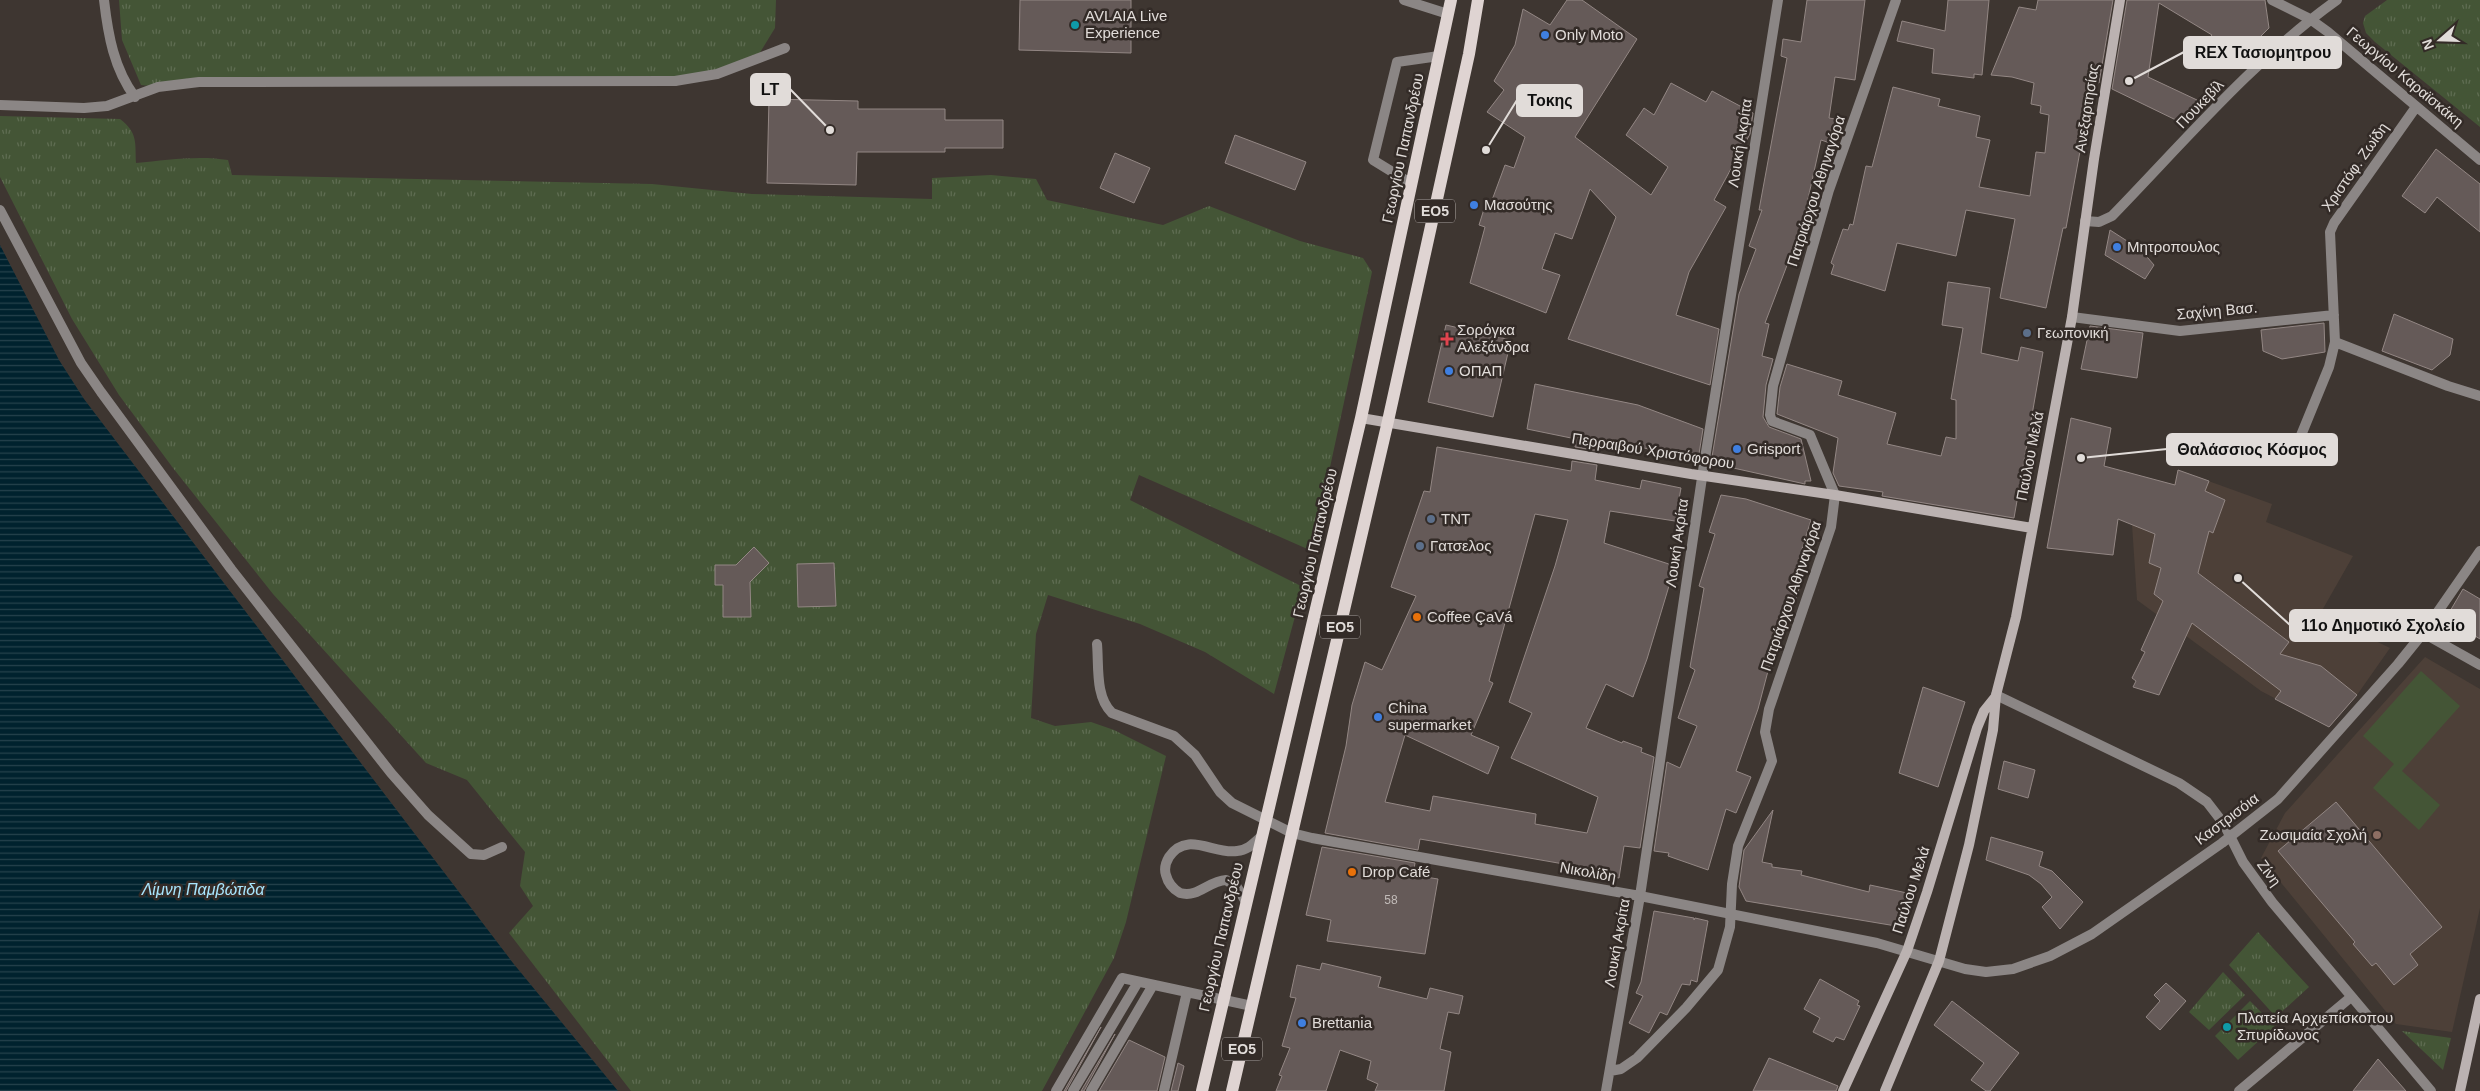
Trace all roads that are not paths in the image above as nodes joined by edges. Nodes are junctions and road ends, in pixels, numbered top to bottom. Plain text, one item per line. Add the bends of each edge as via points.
1 (104, 0) edge
2 (1404, 0) edge
3 (1451, 0) edge
4 (1478, 0) edge
5 (1778, 0) edge
6 (1896, 0) edge
7 (2120, 0) edge
8 (2272, 0) edge
9 (2337, 0) edge
10 (1448, 14) junction
11 (2310, 19) junction
12 (785, 48) dead end
13 (1439, 56) junction
14 (135, 97) junction
15 (0, 105) edge
16 (2416, 107) junction
17 (2480, 160) edge
18 (1412, 184) junction
19 (0, 210) edge
20 (2085, 221) junction
21 (2334, 315) junction
22 (2072, 317) junction
23 (2335, 342) junction
24 (2480, 396) edge
25 (1361, 418) junction
26 (1388, 421) junction
27 (2295, 450) dead end
28 (1703, 475) junction
29 (1835, 495) junction
30 (2032, 528) junction
31 (2480, 552) edge
32 (2423, 633) junction
33 (1097, 644) dead end
34 (2480, 665) edge
35 (1996, 695) junction
36 (1266, 820) junction
37 (1292, 833) junction
38 (1262, 836) junction
39 (2230, 837) junction
40 (502, 847) dead end
41 (1640, 896) junction
42 (1246, 902) junction
43 (1730, 914) junction
44 (1907, 951) junction
45 (1939, 961) junction
46 (1138, 982) junction
47 (1152, 985) junction
48 (1187, 992) junction
49 (2351, 997) junction
50 (2480, 998) edge
51 (1223, 1000) junction
52 (1252, 1006) junction
53 (1610, 1070) junction
54 (1056, 1091) edge
55 (1073, 1091) edge
56 (1091, 1091) edge
57 (1164, 1091) edge
58 (1202, 1091) edge
59 (1232, 1091) edge
60 (1606, 1091) edge
61 (1843, 1091) edge
62 (1885, 1091) edge
63 (2239, 1091) edge
64 (2431, 1091) edge
65 (2460, 1091) edge

1 - 14 street via 117,66 122,80
2 - 10 street
3 - 10 main road, Γεωργίου Παπανδρέου / ΕΟ5
4 - 26 main road, ΕΟ5
5 - 28 street, Λουκή Ακρίτα
6 - 29 street, Πατριάρχου Αθηναγόρα via 1829,190 1773,386 1772,422 1810,435
7 - 20 main road, Ανεξαρτησίας
8 - 11 street, Γεωργίου Καραϊσκάκη
9 - 11 street, Πουκεβίλ
10 - 13 main road, Γεωργίου Παπανδρέου / ΕΟ5
11 - 16 street, Γεωργίου Καραϊσκάκη
11 - 20 street, Πουκεβίλ via 2271,54 2112,216 2100,222
12 - 14 street via 717,74 675,81 199,82 158,87
13 - 18 main road, Γεωργίου Παπανδρέου / ΕΟ5
13 - 18 street via 1397,62 1373,160
14 - 15 street via 108,106 84,108
16 - 17 street, Γεωργίου Καραϊσκάκη
16 - 21 street, Χριστόφ. Ζωίδη via 2330,232
18 - 25 main road, Γεωργίου Παπανδρέου / ΕΟ5
19 - 40 street via 76,355 111,407 225,561 385,765 428,815 471,854 484,855
20 - 22 main road, Παύλου Μελά
21 - 22 street, Σαχίνη Βασ. via 2180,331
21 - 23 street, Χριστόφ. Ζωίδη
22 - 30 main road, Παύλου Μελά
23 - 24 street
23 - 27 street, Χριστόφ. Ζωίδη via 2329,367
25 - 26 main road, Περραιβού Χριστόφορου
25 - 36 main road, Γεωργίου Παπανδρέου / ΕΟ5
26 - 28 main road, Περραιβού Χριστόφορου
26 - 37 main road, ΕΟ5
28 - 29 main road, Περραιβού Χριστόφορου
28 - 41 street, Λουκή Ακρίτα
29 - 30 main road, Περραιβού Χριστόφορου
29 - 43 street, Πατριάρχου Αθηναγόρα via 1831,527 1768,709 1765,732 1772,761 1738,846
30 - 35 main road, Παύλου Μελά via 2016,617
31 - 32 street, Καστρισόια
32 - 34 street
32 - 39 street, Καστρισόια via 2278,799
33 - 36 street, Νικολίδη via 1102,697 1107,709 1174,736 1195,756 1220,792 1232,803
35 - 39 street, Ζίνη via 2179,783 2212,807
35 - 44 main road, Παύλου Μελά via 1977,728
35 - 45 main road, Παύλου Μελά via 1993,730 1973,827
36 - 37 street, Νικολίδη
36 - 38 main road, Γεωργίου Παπανδρέου / ΕΟ5
37 - 41 street, Νικολίδη
37 - 52 main road, ΕΟ5
38 - 42 main road, Γεωργίου Παπανδρέου / ΕΟ5
38 - 42 street via 1252,846 1237,851 1185,845 1172,853 1166,865 1167,879 1180,893 1194,894 1216,881 1226,880 1234,884
39 - 45 street, Καστρισόια via 2092,934 2050,956 1998,972 1971,970
39 - 49 street, Ζίνη via 2260,886
41 - 43 street, Νικολίδη
41 - 53 street, Λουκή Ακρίτα
42 - 51 main road, Γεωργίου Παπανδρέου / ΕΟ5
43 - 44 street, Νικολίδη
43 - 53 street, Πατριάρχου Αθηναγόρα via 1728,936 1714,978 1637,1058 1621,1069
44 - 45 street, Καστρισόια
44 - 61 main road, Παύλου Μελά
45 - 62 main road, Παύλου Μελά
46 - 47 street
46 - 54 street via 1122,978
46 - 55 street
47 - 48 street
47 - 56 street
48 - 51 street
48 - 57 street
49 - 63 street
49 - 64 street, Ζίνη
50 - 65 main road
51 - 52 street
51 - 58 main road, Γεωργίου Παπανδρέου / ΕΟ5
52 - 59 main road, ΕΟ5
53 - 60 street, Λουκή Ακρίτα

